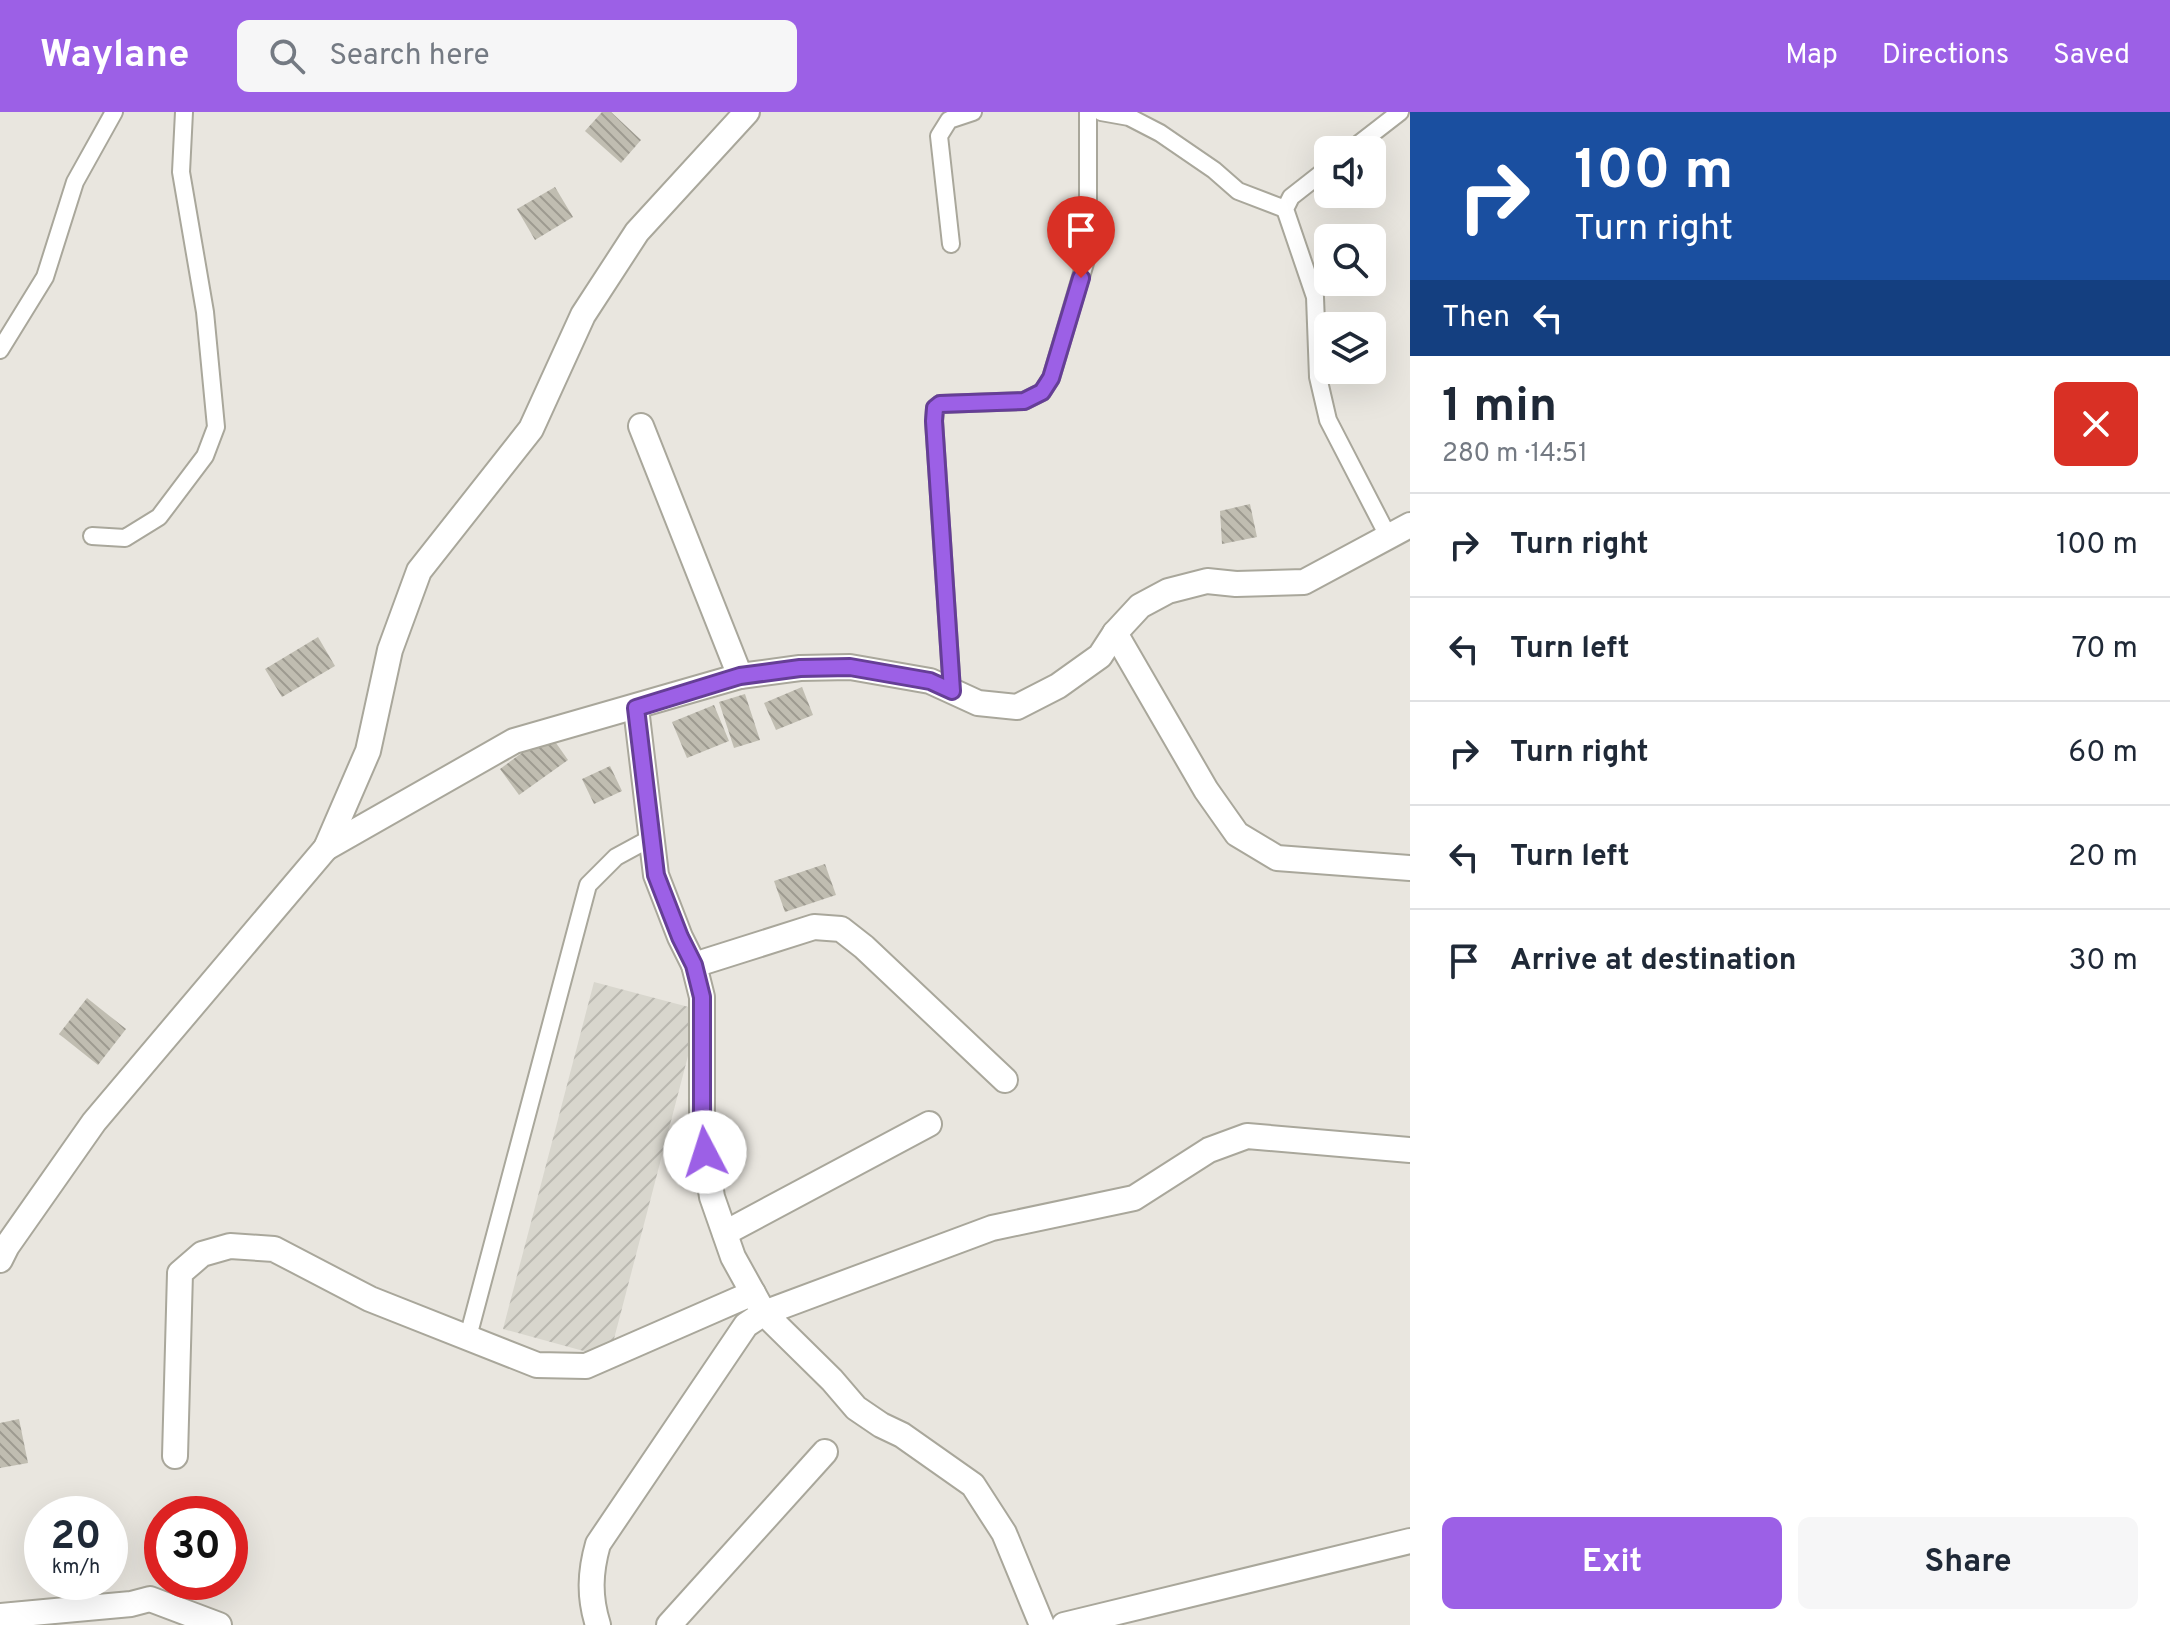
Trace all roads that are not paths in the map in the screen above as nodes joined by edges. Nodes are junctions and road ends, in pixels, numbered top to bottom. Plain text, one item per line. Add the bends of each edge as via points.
1 (114, 112) edge
2 (184, 112) edge
3 (747, 112) edge
4 (973, 112) edge
5 (1088, 112) edge
6 (1101, 112) edge
7 (1400, 112) edge
8 (1369, 136) edge
9 (1314, 179) edge
10 (1285, 209) junction
11 (951, 244) dead end
12 (0, 350) edge
13 (641, 426) dead end
14 (1410, 525) edge
15 (92, 536) dead end
16 (1388, 536) junction
17 (1115, 633) junction
18 (740, 676) junction
19 (952, 691) junction
20 (636, 708) junction
21 (651, 838) junction
22 (326, 848) junction
23 (1410, 868) edge
24 (694, 965) junction
25 (1005, 1080) dead end
26 (929, 1124) dead end
27 (1410, 1150) edge
28 (725, 1233) junction
29 (0, 1260) edge
30 (758, 1303) junction
31 (468, 1337) junction
32 (825, 1452) dead end
33 (175, 1456) dead end
34 (1410, 1541) edge
35 (0, 1616) edge
36 (219, 1625) edge
37 (598, 1625) edge
38 (669, 1625) edge
39 (1042, 1625) edge
40 (1064, 1625) edge

1 - 12 lane via 75,182 45,277
2 - 15 lane via 181,172 205,312 216,427 205,456 159,517 125,538
3 - 22 street via 637,232 583,315 531,429 419,571 390,650 368,751
4 - 11 lane via 949,120 939,136
5 - 19 lane via 1088,253 1051,378 1042,392 1024,401 935,408
6 - 10 lane via 1129,117 1160,133 1238,191
7 - 8 lane
9 - 10 lane via 1291,197
10 - 16 lane via 1315,297 1318,377 1328,420
13 - 18 street
14 - 16 street
16 - 17 street via 1304,582 1207,581 1168,591 1140,606
17 - 19 street via 1100,656 1017,707 978,703
17 - 23 street via 1237,834 1277,858
18 - 19 street via 850,667 930,681
18 - 20 street
20 - 21 street
20 - 22 street via 514,741
21 - 24 street via 656,875
21 - 31 lane via 616,857 588,885
22 - 29 street via 94,1122
24 - 25 street via 814,927 841,929
24 - 28 street via 702,997 702,1129 712,1197
26 - 28 street
27 - 30 street via 1247,1136 1209,1150 1134,1198 992,1228
28 - 30 street
30 - 31 street via 586,1366 537,1365
30 - 37 street via 598,1544 591,1567
30 - 39 street via 856,1408 973,1485 1004,1533
31 - 33 street via 370,1299 274,1249 230,1246 202,1254 180,1273
32 - 38 street
34 - 40 street
35 - 36 street via 150,1599

